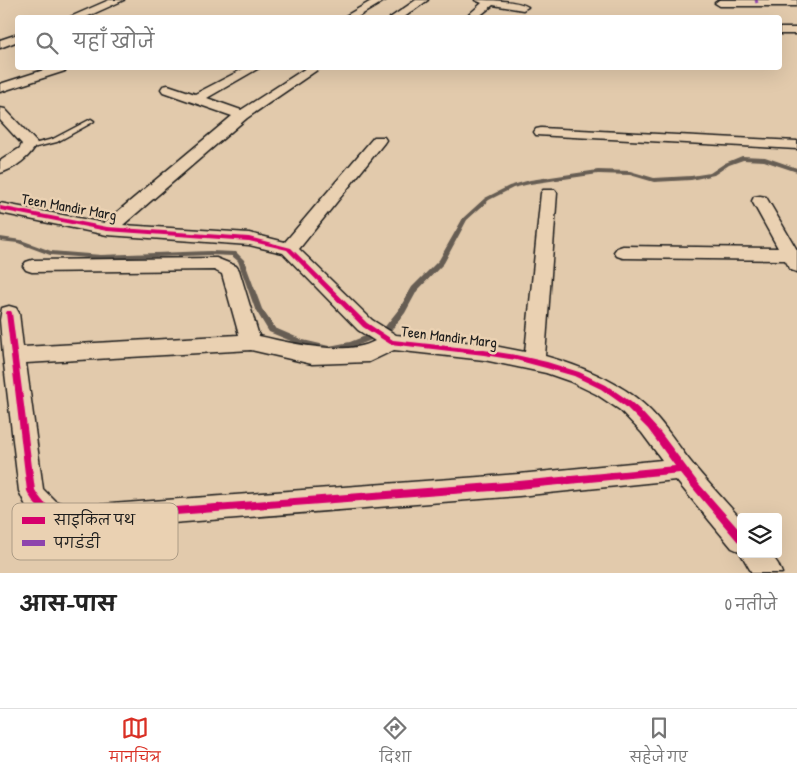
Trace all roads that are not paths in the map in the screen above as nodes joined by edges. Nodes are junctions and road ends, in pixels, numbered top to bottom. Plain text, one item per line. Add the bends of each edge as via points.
1 (119, 0) edge
2 (381, 0) edge
3 (424, 0) edge
4 (485, 1) edge
5 (757, 2) edge
6 (720, 3) dead end
7 (797, 3) edge
8 (523, 7) dead end
9 (81, 15) edge
10 (353, 15) edge
11 (400, 15) edge
12 (473, 15) edge
13 (782, 30) edge
14 (797, 31) edge
15 (15, 38) edge
16 (0, 44) edge
17 (55, 70) edge
18 (249, 70) edge
19 (311, 70) edge
20 (0, 88) edge
21 (168, 89) dead end
22 (198, 98) junction
23 (0, 112) edge
24 (242, 115) junction
25 (91, 121) dead end
26 (542, 132) dead end
27 (379, 140) dead end
28 (797, 145) edge
29 (28, 146) junction
30 (0, 168) edge
31 (549, 193) dead end
32 (760, 201) dead end
33 (0, 208) edge
34 (108, 229) junction
35 (289, 249) junction
36 (623, 252) dead end
37 (794, 260) edge
38 (32, 266) dead end
39 (9, 314) dead end
40 (388, 341) junction
41 (250, 342) junction
42 (13, 356) junction
43 (534, 362) junction
44 (682, 469) junction
45 (37, 503) edge
46 (178, 511) edge
47 (737, 534) edge
48 (757, 558) edge
49 (769, 573) edge

1 - 9 street
2 - 10 street
3 - 11 street
4 - 8 street
4 - 12 street
5 - 6 street
5 - 7 street
13 - 14 street
15 - 16 street
17 - 20 street
18 - 22 street
19 - 24 street
21 - 22 street
22 - 24 street
23 - 29 street via 30,143
24 - 34 street
25 - 29 lane via 55,141
26 - 28 street
27 - 35 street
29 - 30 street via 26,151
31 - 43 street
32 - 37 street
33 - 34 street, Teen Mandir Marg
34 - 35 street, Teen Mandir Marg via 249,239
35 - 40 street, Teen Mandir Marg via 365,325
36 - 37 street
38 - 41 street via 216,264 230,270
39 - 42 street
40 - 41 street via 369,354 312,356
40 - 43 street, Teen Mandir Marg
41 - 42 street
42 - 45 street via 31,491
43 - 44 street, Teen Mandir Marg via 589,380 628,404 660,437
44 - 46 street
44 - 47 street, Teen Mandir Marg
48 - 49 street

